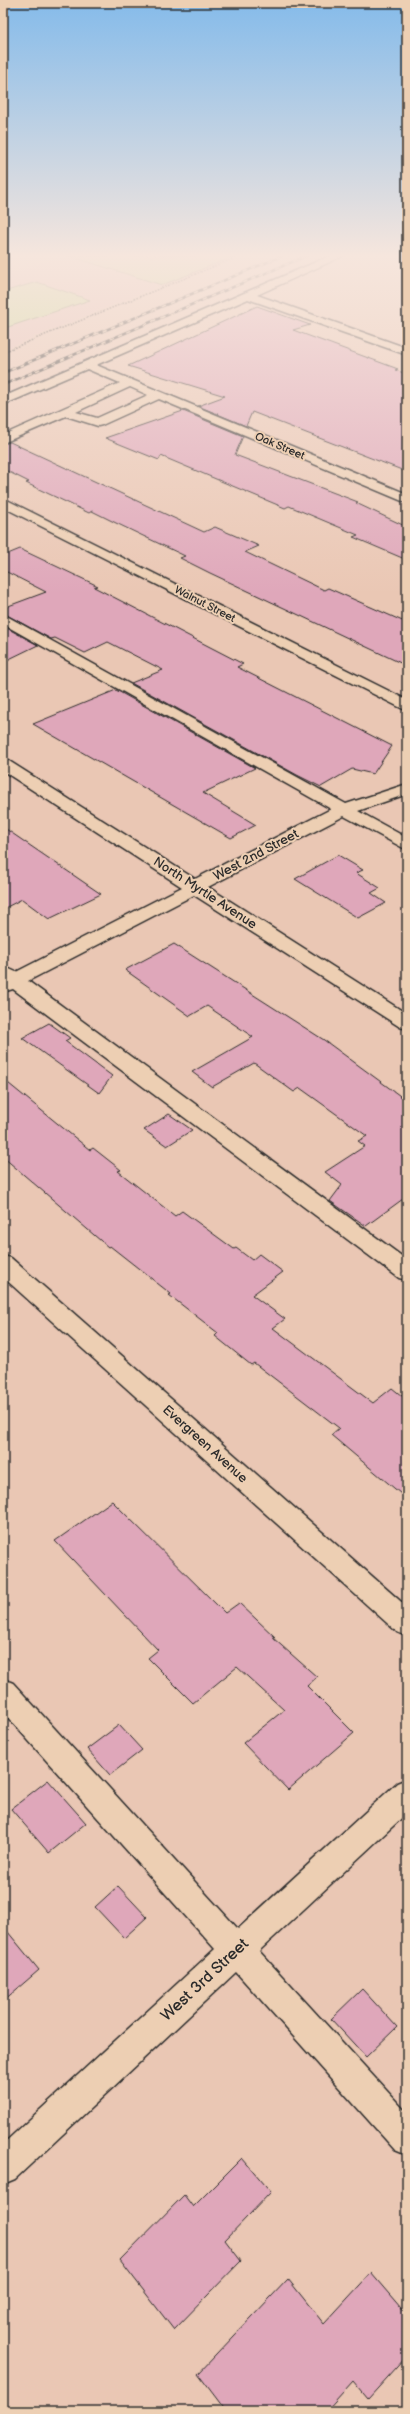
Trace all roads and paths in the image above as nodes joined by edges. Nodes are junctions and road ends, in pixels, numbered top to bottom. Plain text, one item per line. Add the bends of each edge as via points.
1 (76, 369) edge
2 (98, 369) edge
3 (130, 382) junction
4 (160, 395) junction
5 (3, 401) edge
6 (65, 412) junction
7 (3, 440) edge
8 (407, 500) edge
9 (3, 502) edge
10 (3, 618) edge
11 (407, 706) edge
12 (3, 764) edge
13 (407, 789) edge
14 (343, 810) junction
15 (407, 845) edge
16 (195, 887) junction
17 (7, 980) edge
18 (407, 1023) edge
19 (3, 1264) edge
20 (407, 1272) edge
21 (407, 1624) edge
22 (3, 1692) edge
23 (407, 1793) edge
24 (238, 1950) junction
25 (407, 2138) edge
26 (3, 2167) edge

1 - 5 street
2 - 3 street, Oak Street
3 - 4 street, Oak Street
3 - 6 street
4 - 6 street via 98,422
4 - 8 street, Oak Street
6 - 7 street
9 - 11 street, Walnut Street
10 - 14 street
12 - 16 street, North Myrtle Avenue
13 - 14 street, West 2nd Street
14 - 15 street
14 - 16 street, West 2nd Street
16 - 17 street, West 2nd Street
16 - 18 street, North Myrtle Avenue
17 - 20 street
19 - 21 street, Evergreen Avenue
22 - 24 street
23 - 24 street, West 3rd Street
24 - 25 street
24 - 26 street, West 3rd Street

